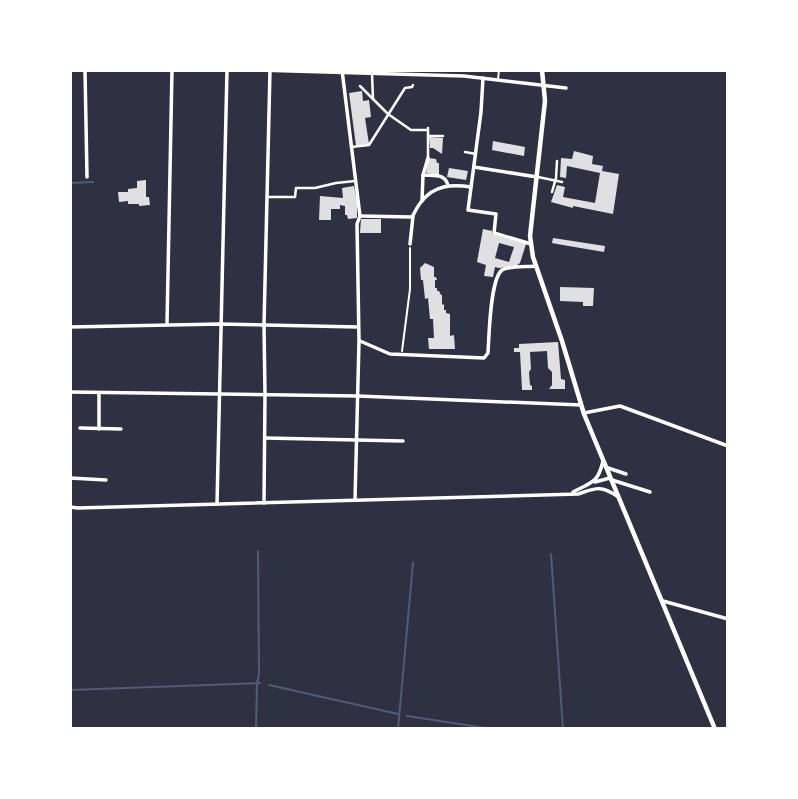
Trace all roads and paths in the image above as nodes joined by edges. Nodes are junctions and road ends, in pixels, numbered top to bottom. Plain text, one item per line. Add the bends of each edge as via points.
1 (85, 70) edge
2 (172, 70) edge
3 (227, 70) edge
4 (257, 70) edge
5 (270, 70) edge
6 (465, 70) edge
7 (499, 70) edge
8 (542, 70) edge
9 (342, 71) edge
10 (372, 73) junction
11 (464, 76) junction
12 (483, 78) junction
13 (498, 79) junction
14 (413, 85) dead end
15 (360, 86) dead end
16 (545, 86) junction
17 (566, 88) dead end
18 (373, 99) junction
19 (388, 114) junction
20 (428, 136) junction
21 (443, 136) dead end
22 (351, 147) junction
23 (465, 152) dead end
24 (476, 154) junction
25 (428, 158) joint
26 (557, 161) dead end
27 (474, 167) junction
28 (423, 175) junction
29 (88, 177) dead end
30 (537, 177) junction
31 (355, 181) junction
32 (555, 181) junction
33 (562, 182) dead end
34 (448, 186) junction
35 (471, 187) junction
36 (552, 192) dead end
37 (267, 197) junction
38 (422, 201) junction
39 (360, 216) junction
40 (413, 216) junction
41 (410, 244) joint
42 (531, 244) junction
43 (536, 265) junction
44 (167, 324) junction
45 (220, 324) junction
46 (264, 325) junction
47 (70, 327) edge
48 (359, 327) junction
49 (359, 341) junction
50 (402, 355) junction
51 (70, 392) edge
52 (99, 393) junction
53 (219, 394) junction
54 (265, 395) junction
55 (358, 396) junction
56 (581, 405) junction
57 (584, 414) junction
58 (80, 428) dead end
59 (99, 429) junction
60 (121, 429) dead end
61 (265, 438) junction
62 (357, 440) junction
63 (403, 441) dead end
64 (728, 446) edge
65 (603, 461) junction
66 (606, 468) junction
67 (626, 474) dead end
68 (70, 478) edge
69 (610, 479) junction
70 (106, 480) dead end
71 (591, 484) junction
72 (595, 488) junction
73 (650, 492) dead end
74 (571, 494) junction
75 (617, 496) junction
76 (355, 500) junction
77 (264, 503) junction
78 (217, 504) junction
79 (70, 507) edge
80 (661, 600) junction
81 (728, 619) edge
82 (715, 729) edge

1 - 29 street
2 - 44 street
3 - 45 street
4 - 5 street
5 - 9 street
5 - 37 street
6 - 11 lane
7 - 13 lane
8 - 16 street
9 - 10 street
9 - 22 street
10 - 11 street
10 - 18 street
11 - 12 street
12 - 13 street
12 - 24 street
13 - 16 street
14 - 19 street via 405,88
15 - 18 street
16 - 17 street
16 - 30 street
18 - 19 street
19 - 20 street via 411,130 428,129
19 - 22 street via 369,145
20 - 21 street
20 - 25 street
22 - 31 street
23 - 24 street
24 - 27 street
25 - 28 street
26 - 32 street
27 - 30 street
27 - 35 street
28 - 34 street via 444,177
28 - 38 street
30 - 32 street
30 - 42 street
31 - 37 street via 296,188 295,197
31 - 39 street
32 - 33 street
32 - 36 street
34 - 35 street
34 - 38 street
35 - 42 street via 468,210 496,214 494,233
37 - 46 street
38 - 40 street
39 - 40 street
39 - 48 street
40 - 41 street
41 - 50 path
42 - 43 street
43 - 50 street via 501,271 495,284 487,356
43 - 56 street
44 - 45 street
44 - 47 street
45 - 46 street
45 - 53 street
46 - 48 street
46 - 54 street
48 - 49 street
49 - 50 street
49 - 55 street
51 - 52 street
52 - 53 street
52 - 59 street
53 - 54 street
53 - 78 street
54 - 55 street
54 - 61 street
55 - 56 street
55 - 62 street
56 - 57 street
57 - 64 street via 620,406
57 - 65 street
58 - 59 street
59 - 60 street
61 - 62 street
61 - 77 street
62 - 63 street
62 - 76 street
65 - 66 street
65 - 71 street
66 - 67 street
66 - 69 street
68 - 70 street
69 - 71 street
69 - 72 street
69 - 73 street
69 - 75 street
71 - 74 street
72 - 74 street
72 - 75 street
74 - 76 street
75 - 80 street
76 - 77 street
77 - 78 street
78 - 79 street
80 - 81 street
80 - 82 street

